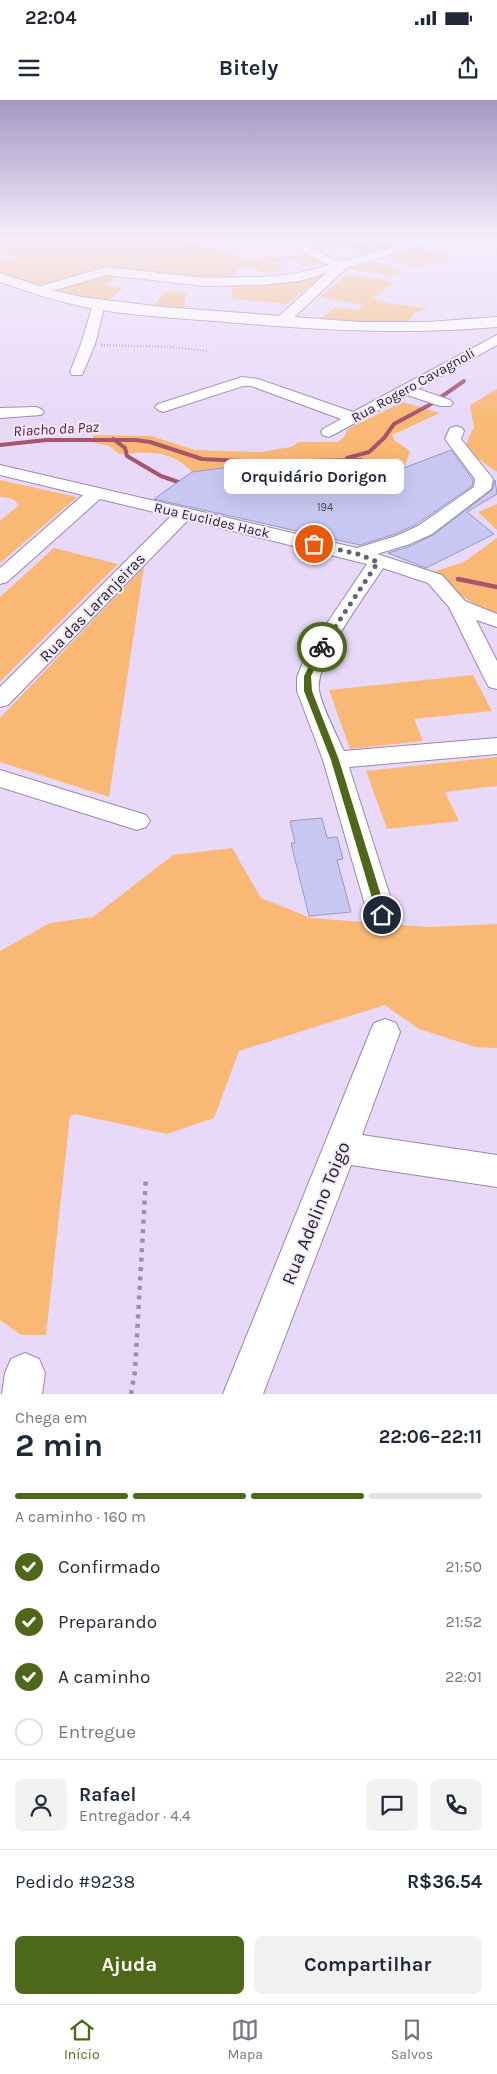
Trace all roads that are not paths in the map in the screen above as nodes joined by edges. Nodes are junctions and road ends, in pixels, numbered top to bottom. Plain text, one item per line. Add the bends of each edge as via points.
1 (73, 298) edge
2 (306, 298) edge
3 (99, 304) junction
4 (281, 322) junction
5 (497, 322) edge
6 (497, 339) edge
7 (77, 372) dead end
8 (407, 390) junction
9 (445, 403) dead end
10 (162, 407) dead end
11 (36, 412) dead end
12 (0, 413) edge
13 (354, 418) junction
14 (456, 431) dead end
15 (329, 432) dead end
16 (0, 470) edge
17 (96, 493) junction
18 (184, 513) junction
19 (368, 558) junction
20 (0, 578) edge
21 (458, 605) junction
22 (497, 621) edge
23 (497, 682) edge
24 (0, 700) edge
25 (497, 746) edge
26 (335, 760) junction
27 (0, 778) edge
28 (137, 821) dead end
29 (382, 915) dead end
30 (385, 1032) dead end
31 (341, 1148) junction
32 (497, 1171) edge
33 (243, 1394) edge

1 - 3 main road
2 - 4 street
3 - 4 main road
3 - 7 street
4 - 5 main road via 378,328
6 - 8 street, Rua Rogero Cavagnoli
8 - 9 street
8 - 13 street, Rua Rogero Cavagnoli
10 - 13 street via 242,381 253,382
11 - 12 street
13 - 15 street, Rua Rogero Cavagnoli
14 - 19 street via 453,439 484,479 482,490 425,530
16 - 17 street, Rua Euclides Hack
17 - 18 street, Rua Euclides Hack
17 - 20 street
18 - 19 street, Rua Euclides Hack
18 - 24 street, Rua das Laranjeiras
19 - 21 street, Rua Euclides Hack via 435,578
19 - 26 street via 308,676 308,691
21 - 22 street, Rua Euclides Hack
21 - 23 street
25 - 26 street
26 - 29 street
27 - 28 street
30 - 31 street, Rua Adelino Toigo
31 - 32 street
31 - 33 street, Rua Adelino Toigo

